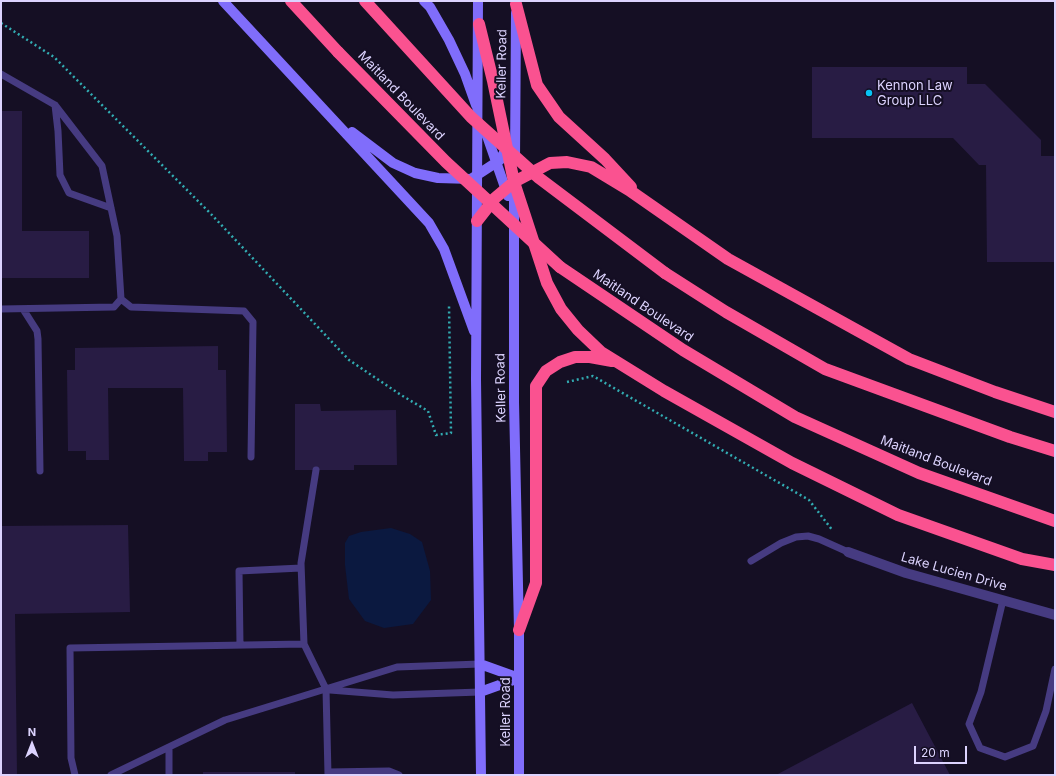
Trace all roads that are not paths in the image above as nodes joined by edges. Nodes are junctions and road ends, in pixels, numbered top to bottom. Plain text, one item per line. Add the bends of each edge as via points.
1 (223, 1) edge
2 (291, 1) edge
3 (365, 1) edge
4 (424, 1) edge
5 (478, 1) edge
6 (516, 2) edge
7 (478, 24) junction
8 (1, 74) edge
9 (55, 105) junction
10 (323, 109) junction
11 (478, 112) junction
12 (515, 122) junction
13 (507, 148) junction
14 (497, 162) junction
15 (478, 175) junction
16 (510, 186) junction
17 (643, 199) junction
18 (111, 208) junction
19 (478, 221) junction
20 (121, 299) junction
21 (24, 309) junction
22 (1, 310) edge
23 (477, 338) junction
24 (618, 362) junction
25 (1055, 412) edge
26 (1055, 451) edge
27 (251, 457) dead end
28 (316, 470) dead end
29 (40, 471) dead end
30 (1055, 521) edge
31 (848, 552) joint
32 (751, 561) dead end
33 (1055, 565) edge
34 (301, 568) junction
35 (1003, 600) junction
36 (1055, 615) edge
37 (519, 630) junction
38 (304, 644) junction
39 (240, 645) junction
40 (480, 664) junction
41 (1055, 669) edge
42 (519, 678) junction
43 (326, 689) junction
44 (480, 692) junction
45 (169, 747) junction
46 (328, 774) edge
47 (75, 775) edge
48 (111, 775) edge
49 (169, 775) edge
50 (399, 775) edge
51 (480, 775) edge
52 (519, 775) edge

1 - 10 street
2 - 30 highway, Maitland Boulevard, bridge via 446,162 560,267 683,350 802,420 919,473
3 - 26 highway, bridge via 471,117 539,178 666,273 726,312 825,369
4 - 11 street via 449,40 465,74
5 - 7 street, Keller Road
6 - 12 street, Keller Road
6 - 17 highway via 537,85 559,117 605,159
7 - 11 street, Keller Road
7 - 13 highway
8 - 9 lane
9 - 18 lane via 102,166
9 - 18 lane via 60,176 69,193
10 - 15 street via 393,163 416,173 438,178 471,179
10 - 23 street via 429,224 444,249
11 - 14 street
11 - 15 street, Keller Road
12 - 13 street
12 - 16 street, Keller Road
13 - 14 street
13 - 16 highway
14 - 15 street
14 - 16 street
15 - 19 street, Keller Road
16 - 17 highway via 550,163 567,162 591,168
16 - 19 highway via 495,198
16 - 24 highway via 547,283 561,309 601,352
16 - 37 street, Keller Road via 514,219 514,410
17 - 25 highway via 728,259 910,359
18 - 20 lane via 117,236
19 - 23 street, Keller Road
20 - 21 lane via 114,307
20 - 27 lane via 131,307 244,311 253,322
21 - 22 lane
21 - 29 lane via 37,331 38,339
23 - 40 street, Keller Road
24 - 33 highway via 792,463 898,515 1022,559
24 - 37 highway via 575,357 560,362 546,371 536,386 536,583
28 - 34 lane
31 - 32 lane via 819,539 808,536 796,537
31 - 35 street, Lake Lucien Drive via 906,573
34 - 38 lane
34 - 39 lane via 239,571
35 - 36 street, Lake Lucien Drive
35 - 41 lane via 981,692 969,724 980,748 1005,757 1033,746 1046,711
37 - 42 street, Keller Road
38 - 39 lane
38 - 43 lane
39 - 47 lane via 70,648 71,758
40 - 42 street
40 - 43 lane via 397,667
40 - 44 street, Keller Road
42 - 44 street
42 - 52 street, Keller Road
43 - 44 lane via 393,695
43 - 45 lane via 225,720
43 - 46 lane
44 - 51 street, Keller Road
45 - 48 lane
45 - 49 lane
46 - 50 lane via 389,771

